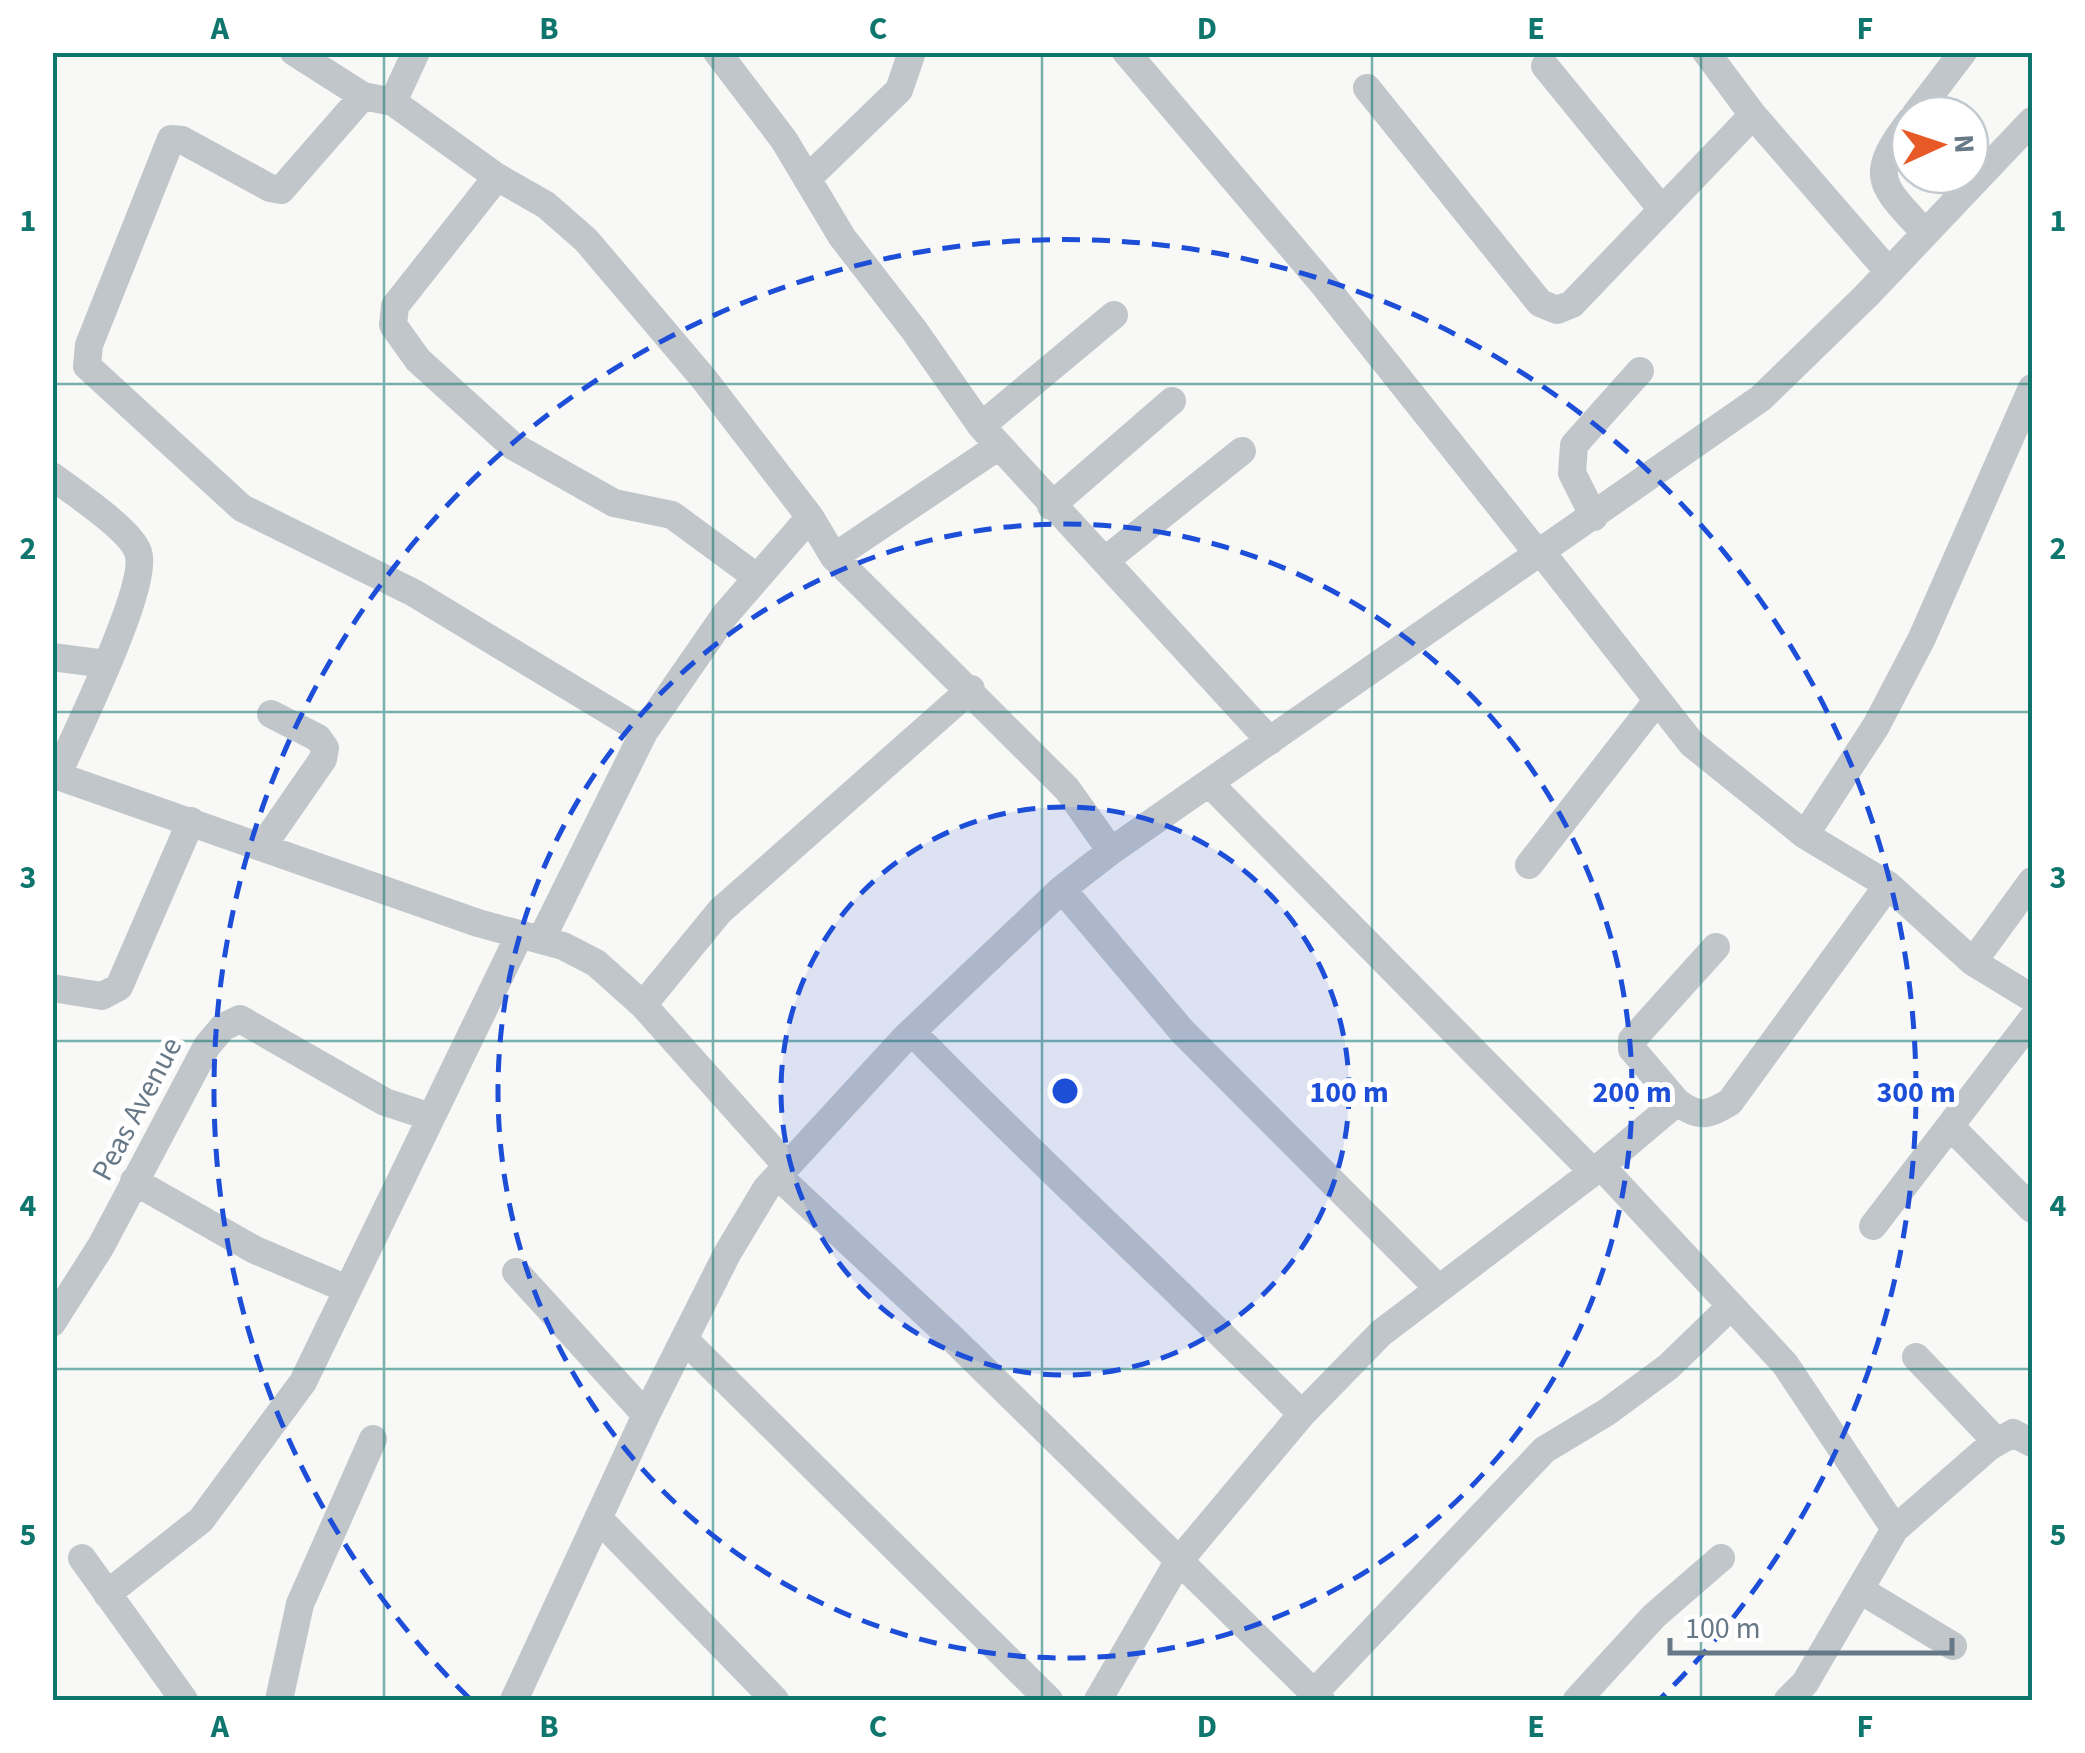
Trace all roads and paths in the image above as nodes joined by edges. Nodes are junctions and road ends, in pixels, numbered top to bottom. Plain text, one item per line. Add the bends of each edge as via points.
1 (294, 52) edge
2 (416, 52) edge
3 (717, 52) edge
4 (912, 52) edge
5 (1126, 52) edge
6 (1706, 52) edge
7 (1963, 52) edge
8 (1545, 66) dead end
9 (1367, 88) dead end
10 (1930, 95) edge
11 (363, 96) junction
12 (393, 102) junction
13 (1753, 114) junction
14 (2032, 121) edge
15 (1890, 147) edge
16 (498, 177) junction
17 (807, 179) junction
18 (1890, 188) edge
19 (1893, 195) edge
20 (1660, 207) junction
21 (1926, 234) junction
22 (1890, 272) junction
23 (1114, 315) dead end
24 (1640, 371) dead end
25 (2032, 388) edge
26 (1172, 401) dead end
27 (990, 436) junction
28 (1242, 451) dead end
29 (52, 476) edge
30 (1050, 506) junction
31 (810, 517) junction
32 (1594, 517) junction
33 (1540, 554) junction
34 (834, 557) junction
35 (1107, 559) junction
36 (755, 576) junction
37 (52, 658) edge
38 (106, 664) junction
39 (971, 689) junction
40 (1656, 702) junction
41 (271, 714) dead end
42 (644, 732) junction
43 (1270, 740) junction
44 (55, 775) edge
45 (1209, 782) junction
46 (191, 821) junction
47 (1804, 835) junction
48 (262, 847) junction
49 (1111, 851) junction
50 (1529, 865) dead end
51 (2032, 881) edge
52 (1888, 885) junction
53 (1062, 889) junction
54 (530, 937) junction
55 (1716, 947) dead end
56 (1973, 962) junction
57 (52, 988) edge
58 (2032, 998) edge
59 (643, 1006) junction
60 (2032, 1019) edge
61 (912, 1032) junction
62 (1677, 1102) junction
63 (431, 1117) junction
64 (1950, 1126) junction
65 (1597, 1169) junction
66 (782, 1171) junction
67 (134, 1182) junction
68 (2032, 1209) edge
69 (1873, 1226) dead end
70 (516, 1272) dead end
71 (347, 1289) junction
72 (1439, 1289) junction
73 (1729, 1308) junction
74 (52, 1323) edge
75 (684, 1339) junction
76 (1916, 1357) dead end
77 (646, 1414) junction
78 (1302, 1414) junction
79 (374, 1439) dead end
80 (1997, 1442) junction
81 (2032, 1443) edge
82 (598, 1518) junction
83 (1895, 1530) junction
84 (82, 1558) dead end
85 (1721, 1558) dead end
86 (1178, 1562) junction
87 (1862, 1591) junction
88 (107, 1594) junction
89 (1953, 1646) dead end
90 (1317, 1697) edge
91 (184, 1700) edge
92 (279, 1700) edge
93 (514, 1700) edge
94 (774, 1700) edge
95 (1048, 1700) edge
96 (1098, 1700) edge
97 (1578, 1700) edge
98 (1788, 1700) edge

1 - 11 street
2 - 12 street
3 - 17 street
4 - 17 street via 899,90
5 - 33 street via 1324,284
6 - 13 street
7 - 10 street
8 - 20 street
9 - 20 street via 1540,303 1558,310 1572,304
11 - 12 street
11 - 42 street via 281,190 171,139 88,345 87,366 242,508 414,592
12 - 16 street
13 - 20 street
13 - 22 street
14 - 21 street
15 - 18 street via 1882,170
16 - 31 street via 546,205 586,240
16 - 36 street via 395,306 393,325 418,360 514,446 614,503 672,515
17 - 27 street via 842,237
19 - 21 street
21 - 22 street
22 - 32 street via 1761,398
23 - 27 street
24 - 32 street via 1574,446 1572,472
25 - 47 street via 1922,638 1876,726
26 - 30 street
27 - 30 street
27 - 34 street
28 - 35 street
29 - 38 street via 132,541 140,555
30 - 35 street
31 - 34 street
31 - 36 street
32 - 33 street
33 - 40 street
33 - 43 street
34 - 39 street
35 - 43 street
36 - 42 street
37 - 38 street
38 - 44 street
39 - 49 street via 1067,789
39 - 59 street via 720,911
40 - 47 street via 1692,744
40 - 50 street
41 - 48 street via 325,748
42 - 54 street
43 - 45 street
44 - 46 street
45 - 49 street
45 - 65 street
46 - 48 street
46 - 57 street via 118,988 102,996
47 - 52 street
48 - 54 street
49 - 53 street
51 - 56 street
52 - 56 street
52 - 62 street via 1730,1102 1708,1116
53 - 61 street
53 - 72 street via 1182,1031
54 - 59 street via 596,963
54 - 63 street
55 - 62 street via 1632,1040 1632,1050
56 - 58 street
59 - 66 street
60 - 64 street
61 - 66 street
61 - 78 street
62 - 65 street
63 - 67 street, Peas Avenue via 385,1102 240,1019 207,1046
63 - 71 street
64 - 68 street
64 - 69 street
65 - 72 street
65 - 73 street
66 - 75 street via 726,1254
66 - 86 street
67 - 71 street via 254,1250
67 - 74 street, Peas Avenue
70 - 77 street
71 - 88 street via 302,1382 201,1520
72 - 78 street via 1380,1333
73 - 83 street via 1785,1364
73 - 90 street via 1668,1367 1544,1450
75 - 77 street
75 - 95 street
76 - 80 street
77 - 82 street
78 - 86 street
79 - 92 street via 300,1604
80 - 81 street via 2013,1433
80 - 83 street
82 - 93 street
82 - 94 street
83 - 87 street
84 - 88 street
85 - 97 street via 1654,1616
86 - 90 street
86 - 96 street
87 - 89 street
87 - 98 street
88 - 91 street

